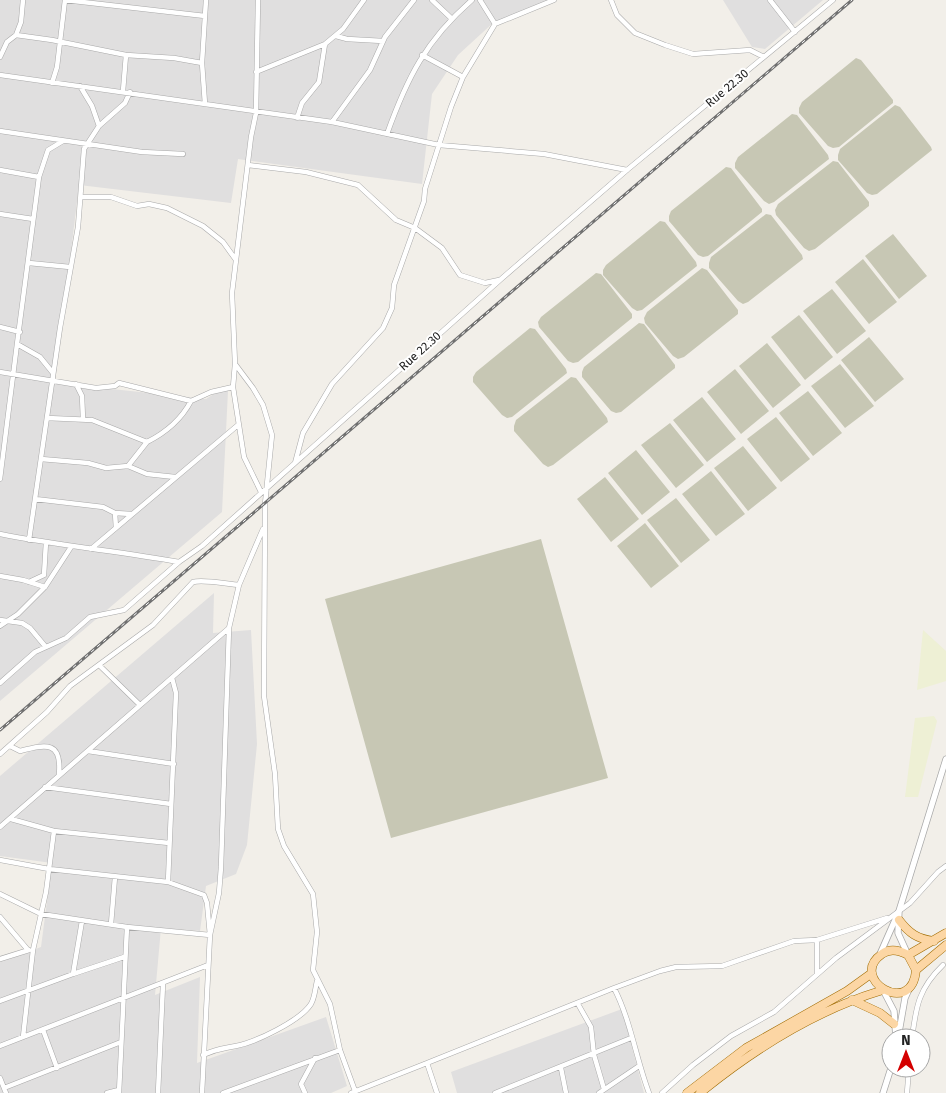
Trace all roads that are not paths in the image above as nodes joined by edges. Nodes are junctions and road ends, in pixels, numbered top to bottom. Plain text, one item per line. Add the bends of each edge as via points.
1 (23, 0) edge
2 (206, 0) edge
3 (258, 0) edge
4 (364, 0) edge
5 (414, 0) edge
6 (432, 0) edge
7 (472, 0) edge
8 (480, 0) edge
9 (554, 0) edge
10 (611, 0) edge
11 (770, 0) edge
12 (820, 0) edge
13 (833, 0) edge
14 (826, 5) junction
15 (205, 16) junction
16 (452, 18) junction
17 (495, 24) junction
18 (795, 32) junction
19 (16, 35) junction
20 (336, 36) junction
21 (0, 39) edge
22 (59, 41) junction
23 (383, 41) junction
24 (7, 42) junction
25 (325, 44) junction
26 (126, 55) junction
27 (422, 55) junction
28 (0, 57) edge
29 (764, 57) junction
30 (202, 63) junction
31 (256, 72) junction
32 (0, 75) edge
33 (463, 77) junction
34 (52, 82) junction
35 (80, 86) junction
36 (123, 91) junction
37 (130, 92) junction
38 (205, 104) junction
39 (256, 113) junction
40 (297, 118) junction
41 (332, 122) junction
42 (99, 126) junction
43 (0, 131) edge
44 (387, 134) junction
45 (63, 141) junction
46 (87, 143) junction
47 (440, 145) junction
48 (183, 154) dead end
49 (248, 165) junction
50 (0, 170) edge
51 (627, 170) junction
52 (39, 177) junction
53 (81, 197) junction
54 (0, 214) edge
55 (33, 219) junction
56 (415, 228) junction
57 (236, 261) junction
58 (29, 263) junction
59 (70, 267) junction
60 (500, 280) junction
61 (0, 327) edge
62 (20, 332) junction
63 (17, 344) junction
64 (235, 364) junction
65 (0, 372) edge
66 (53, 373) junction
67 (13, 374) junction
68 (53, 380) junction
69 (76, 384) junction
70 (233, 387) junction
71 (191, 401) junction
72 (48, 418) junction
73 (83, 419) junction
74 (238, 425) junction
75 (147, 442) junction
76 (41, 459) junction
77 (294, 463) junction
78 (128, 466) junction
79 (175, 477) junction
80 (0, 479) edge
81 (266, 487) junction
82 (261, 492) junction
83 (35, 500) junction
84 (115, 513) junction
85 (132, 514) junction
86 (264, 523) junction
87 (116, 528) junction
88 (0, 534) edge
89 (29, 540) junction
90 (46, 542) junction
91 (71, 547) junction
92 (92, 550) junction
93 (179, 562) junction
94 (0, 576) edge
95 (29, 582) junction
96 (239, 585) junction
97 (45, 587) junction
98 (3, 621) edge
99 (0, 626) edge
100 (229, 628) junction
101 (45, 646) junction
102 (100, 666) junction
103 (172, 678) junction
104 (0, 683) edge
105 (140, 705) junction
106 (10, 746) junction
107 (88, 751) junction
108 (0, 754) edge
109 (946, 759) edge
110 (174, 764) junction
111 (59, 775) junction
112 (45, 787) junction
113 (172, 804) junction
114 (11, 819) junction
115 (0, 827) edge
116 (54, 831) junction
117 (169, 843) junction
118 (0, 860) edge
119 (946, 866) edge
120 (49, 869) junction
121 (115, 877) junction
122 (168, 882) junction
123 (0, 894) edge
124 (41, 914) junction
125 (899, 915) junction
126 (0, 917) edge
127 (889, 918) junction
128 (82, 920) junction
129 (111, 924) junction
130 (127, 927) junction
131 (946, 933) edge
132 (210, 935) junction
133 (818, 940) junction
134 (934, 941) junction
135 (946, 945) edge
136 (28, 950) junction
137 (34, 950) junction
138 (908, 954) junction
139 (124, 957) junction
140 (878, 958) junction
141 (0, 960) edge
142 (208, 965) junction
143 (943, 965) dead end
144 (916, 970) junction
145 (872, 973) junction
146 (73, 974) junction
147 (817, 974) junction
148 (317, 981) junction
149 (163, 984) junction
150 (911, 985) junction
151 (614, 988) junction
152 (30, 990) junction
153 (883, 990) junction
154 (122, 1000) junction
155 (852, 1000) junction
156 (0, 1001) edge
157 (578, 1004) junction
158 (894, 1024) junction
159 (895, 1028) edge
160 (899, 1028) edge
161 (913, 1028) edge
162 (43, 1030) junction
163 (23, 1037) junction
164 (631, 1038) junction
165 (121, 1042) junction
166 (0, 1046) edge
167 (340, 1050) junction
168 (203, 1055) junction
169 (594, 1055) junction
170 (315, 1058) junction
171 (427, 1063) junction
172 (639, 1066) junction
173 (57, 1068) junction
174 (561, 1068) junction
175 (0, 1078) edge
176 (888, 1078) edge
177 (908, 1078) edge
178 (5, 1091) edge
179 (119, 1091) edge
180 (601, 1091) edge
181 (353, 1092) edge
182 (108, 1093) edge
183 (158, 1093) edge
184 (202, 1093) edge
185 (223, 1093) edge
186 (305, 1093) edge
187 (438, 1093) edge
188 (495, 1093) edge
189 (566, 1093) edge
190 (649, 1093) edge
191 (662, 1093) edge
192 (687, 1093) edge
193 (700, 1093) edge
194 (883, 1093) edge
195 (907, 1093) edge

1 - 19 street
2 - 15 street
3 - 31 street
4 - 20 street
5 - 23 street via 397,18
6 - 16 street
7 - 16 street
8 - 17 street
9 - 17 street
10 - 29 street via 617,15 635,33 665,45 692,54 750,50
11 - 18 street
12 - 14 street
13 - 14 street, Rue 22.30
14 - 18 street, Rue 22.30
15 - 22 street via 66,0
15 - 30 street
16 - 27 street
17 - 33 street
18 - 29 street, Rue 22.30
19 - 22 street
19 - 24 street
20 - 23 street
20 - 25 street
21 - 24 street
22 - 26 street
22 - 34 street
23 - 41 street via 370,70
24 - 28 street
25 - 31 street
25 - 40 street via 319,82 302,103
26 - 30 street
26 - 36 street
27 - 33 street
27 - 44 street
29 - 51 street, Rue 22.30
30 - 38 street
31 - 39 street
32 - 34 street
33 - 47 street via 450,107
34 - 35 street
35 - 36 street
35 - 42 street
36 - 37 street
37 - 38 street
37 - 42 street via 125,103
38 - 39 street
39 - 40 street
39 - 49 street
40 - 41 street
41 - 44 street
42 - 46 street
43 - 45 street
44 - 47 street
45 - 46 street
45 - 52 street via 50,148
46 - 48 street via 142,152
46 - 53 street via 83,154
47 - 51 street via 544,154
47 - 56 street
49 - 56 street via 306,172 358,185 396,220
49 - 57 street
50 - 52 street
51 - 60 street, Rue 22.30
52 - 55 street
53 - 57 street via 111,197 137,206 149,204 167,208 203,226 223,242
53 - 59 street
54 - 55 street
55 - 58 street
56 - 60 street via 442,248 460,275 484,283
56 - 77 street via 394,285 392,308 383,328 332,384 303,433
57 - 64 street via 232,293
58 - 59 street
58 - 62 street
59 - 66 street
60 - 77 street, Rue 22.30
61 - 62 street
62 - 63 street
63 - 66 street via 40,357
63 - 67 street
64 - 70 street
64 - 81 street via 262,405 272,435
65 - 67 street
66 - 68 street
67 - 68 street
67 - 80 street
68 - 69 street
68 - 72 street
69 - 71 street via 96,388 119,383
69 - 73 street via 82,396
70 - 71 street
70 - 74 street
71 - 75 street via 175,424
72 - 73 street
72 - 76 street
73 - 75 street
74 - 79 street
74 - 82 street via 244,458
75 - 78 street
76 - 78 street via 106,468
76 - 83 street
77 - 81 street, Rue 22.30
78 - 79 street via 147,474
79 - 85 street
81 - 82 street, Rue 22.30
81 - 86 street
82 - 93 street, Rue 22.30 via 202,546
83 - 84 street via 102,507
83 - 89 street
84 - 85 street
84 - 87 street
85 - 87 street
86 - 96 street
86 - 148 street via 264,696 276,774 278,829 284,846 313,894 318,932 313,965
87 - 92 street
88 - 89 street
89 - 90 street
90 - 91 street
90 - 95 street via 44,575
91 - 92 street
91 - 97 street
92 - 93 street
93 - 101 street, Rue 22.30 via 124,610 90,616 66,638
94 - 95 street
95 - 97 street
96 - 100 street
96 - 102 street via 214,584 205,580 193,582 153,625
97 - 98 street via 18,614
98 - 99 street
98 - 101 street via 22,623
100 - 103 street
100 - 132 street via 221,867
101 - 104 street, Rue 22.30
102 - 105 street
102 - 106 street via 70,686
103 - 105 street
103 - 110 street via 176,693
105 - 107 street
106 - 108 street
106 - 111 street via 20,751 39,746 56,751
107 - 110 street
107 - 111 street
109 - 125 street
110 - 113 street
111 - 112 street
112 - 113 street
112 - 114 street
113 - 117 street
114 - 115 street
114 - 116 street
116 - 117 street
116 - 120 street
117 - 122 street
118 - 120 street
119 - 125 street
120 - 121 street
120 - 124 street
121 - 122 street
121 - 129 street
122 - 132 street via 204,895
123 - 124 street
124 - 128 street
124 - 137 street
125 - 127 street
125 - 134 main road via 908,932 922,940
125 - 138 street via 899,938
125 - 140 street
126 - 136 street
127 - 133 street
127 - 147 street
128 - 129 street
128 - 146 street
129 - 130 street
130 - 132 street
130 - 139 street
131 - 134 main road
132 - 142 street
133 - 147 street
133 - 151 street via 794,941 722,966 676,967
134 - 138 main road
135 - 144 main road
136 - 137 street
136 - 141 street
137 - 152 street
138 - 140 main road via 894,950
138 - 144 main road
139 - 146 street
139 - 154 street
140 - 145 main road
142 - 149 street
142 - 168 street
143 - 161 street via 925,986 916,1004
144 - 150 main road
145 - 153 main road via 877,986
145 - 192 main road via 847,991 746,1048
146 - 152 street
147 - 191 street via 774,1012 706,1054
148 - 167 street via 330,1004
148 - 168 street via 310,1004 269,1035
149 - 154 street
149 - 183 street
150 - 153 main road via 907,990 895,993
150 - 160 street
151 - 157 street
151 - 164 street
152 - 156 street
152 - 163 street
153 - 155 main road
153 - 158 street via 894,1011
154 - 162 street
154 - 165 street
155 - 158 main road via 880,1013
155 - 193 main road via 761,1048
157 - 169 street via 591,1027
157 - 171 street
158 - 159 street
162 - 163 street
162 - 173 street
163 - 166 street
164 - 169 street
164 - 172 street
165 - 173 street
165 - 179 street
167 - 170 street
167 - 181 street
168 - 184 street
169 - 174 street
169 - 180 street
170 - 185 street
170 - 186 street via 301,1084
171 - 181 street
171 - 187 street
172 - 180 street
172 - 190 street
173 - 178 street
174 - 188 street
174 - 189 street
175 - 178 street
176 - 194 street
177 - 195 street
179 - 182 street

